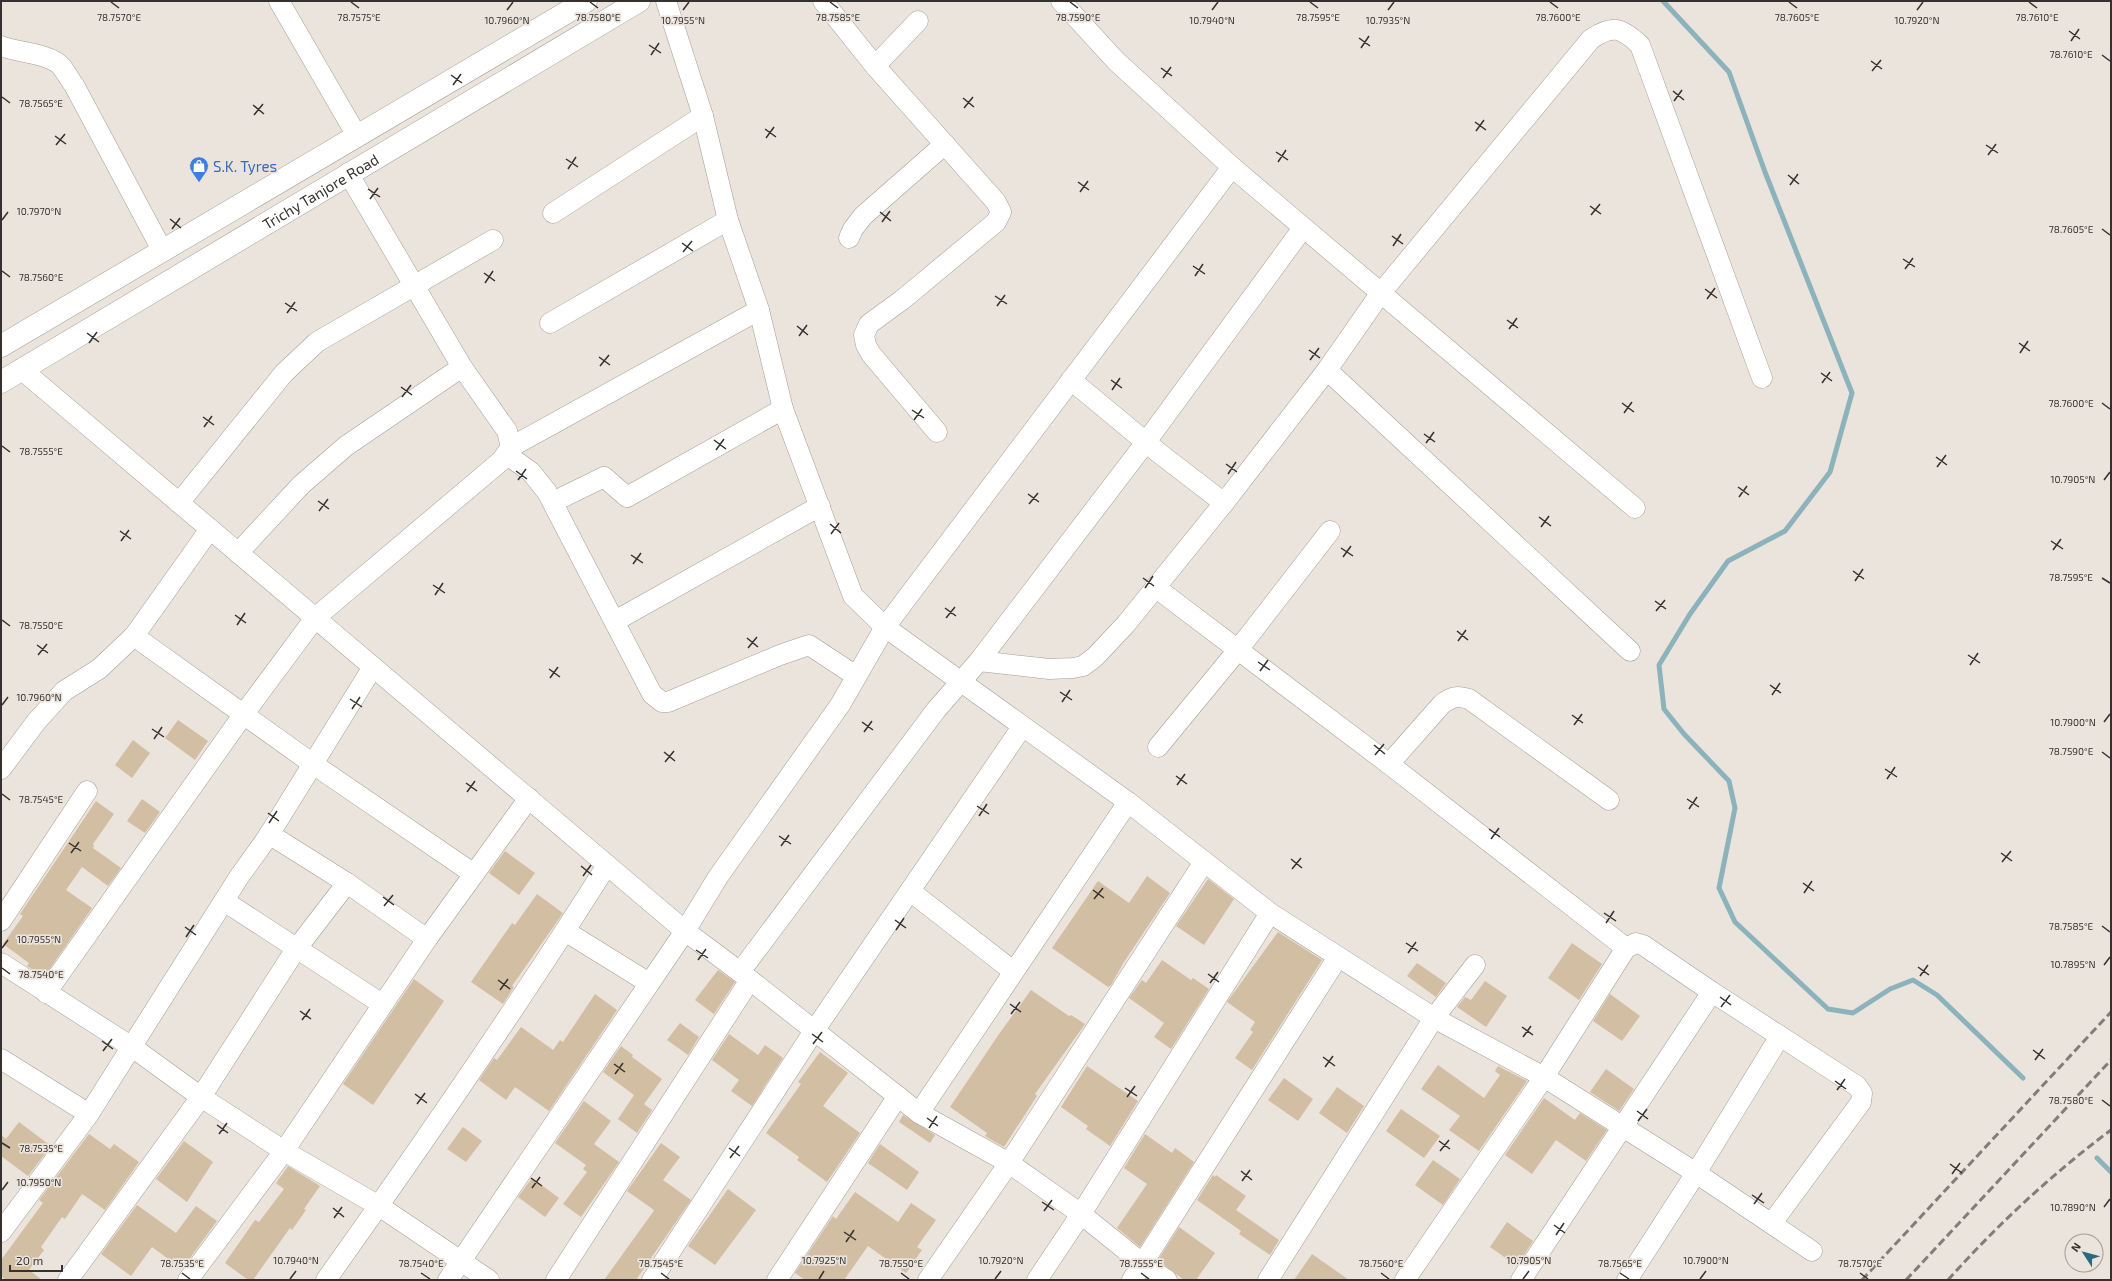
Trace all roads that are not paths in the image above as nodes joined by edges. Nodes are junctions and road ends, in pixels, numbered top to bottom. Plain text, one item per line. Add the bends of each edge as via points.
1 (279, 1) edge
2 (586, 1) edge
3 (639, 1) edge
4 (666, 1) edge
5 (823, 1) edge
6 (1061, 1) edge
7 (918, 20) dead end
8 (1, 46) edge
9 (875, 66) junction
10 (703, 116) junction
11 (357, 136) junction
12 (945, 144) junction
13 (1232, 167) junction
14 (348, 173) junction
15 (553, 213) dead end
16 (728, 220) junction
17 (1303, 228) junction
18 (849, 238) dead end
19 (493, 240) dead end
20 (162, 250) junction
21 (414, 286) junction
22 (1380, 294) junction
23 (759, 310) junction
24 (550, 323) dead end
25 (1, 346) edge
26 (462, 367) junction
27 (21, 369) junction
28 (1326, 370) junction
29 (1762, 378) dead end
30 (1071, 380) junction
31 (1, 382) edge
32 (783, 409) junction
33 (937, 432) dead end
34 (1146, 442) junction
35 (509, 450) junction
36 (550, 497) junction
37 (179, 503) junction
38 (1224, 503) junction
39 (820, 506) junction
40 (1635, 508) dead end
41 (210, 529) junction
42 (1330, 531) dead end
43 (238, 553) junction
44 (1155, 587) junction
45 (315, 618) junction
46 (615, 621) junction
47 (885, 627) junction
48 (134, 636) junction
49 (1237, 651) junction
50 (1630, 651) dead end
51 (979, 661) junction
52 (373, 667) junction
53 (854, 680) junction
54 (962, 682) junction
55 (243, 715) junction
56 (1022, 727) junction
57 (1158, 747) dead end
58 (313, 764) junction
59 (1389, 764) junction
60 (1, 769) edge
61 (87, 791) dead end
62 (528, 798) junction
63 (1609, 800) dead end
64 (1128, 802) junction
65 (270, 834) junction
66 (596, 856) junction
67 (1204, 862) junction
68 (474, 874) junction
69 (347, 882) junction
70 (910, 891) junction
71 (224, 901) junction
72 (1270, 913) junction
73 (1, 921) edge
74 (565, 931) junction
75 (685, 931) junction
76 (427, 939) junction
77 (1626, 948) junction
78 (297, 949) junction
79 (1338, 957) junction
80 (1, 963) edge
81 (1475, 965) dead end
82 (1013, 971) junction
83 (745, 976) junction
84 (649, 984) junction
85 (1712, 992) junction
86 (46, 993) junction
87 (382, 1004) junction
88 (1434, 1018) junction
89 (814, 1031) junction
90 (1780, 1036) junction
91 (132, 1047) junction
92 (1, 1059) edge
93 (1544, 1077) junction
94 (898, 1096) junction
95 (201, 1097) junction
96 (919, 1113) junction
97 (89, 1114) junction
98 (1624, 1126) junction
99 (284, 1151) junction
100 (1009, 1163) junction
101 (1696, 1173) junction
102 (379, 1206) junction
103 (1081, 1214) junction
104 (1772, 1223) junction
105 (1, 1232) edge
106 (1812, 1251) dead end
107 (462, 1262) junction
108 (1143, 1264) junction
109 (932, 1279) edge
110 (68, 1280) edge
111 (188, 1280) edge
112 (326, 1280) edge
113 (448, 1280) edge
114 (489, 1280) edge
115 (556, 1280) edge
116 (652, 1280) edge
117 (777, 1280) edge
118 (1037, 1280) edge
119 (1132, 1280) edge
120 (1167, 1280) edge
121 (1268, 1280) edge
122 (1405, 1280) edge
123 (1521, 1280) edge
124 (1627, 1280) edge

1 - 11 street
2 - 11 highway, Trichy Tanjore Road
3 - 14 highway, Trichy Tanjore Road
4 - 10 street
5 - 9 street
6 - 13 street via 1116,61
7 - 9 street
8 - 20 street via 13,51 38,55 60,65 74,85
9 - 12 street
10 - 15 street
10 - 16 street
11 - 20 highway, Trichy Tanjore Road
12 - 18 street via 863,216
12 - 33 street via 996,202 1001,212 996,222 869,324 864,335 871,354
13 - 17 street
13 - 30 street
14 - 21 street
14 - 27 highway, Trichy Tanjore Road
16 - 23 street
16 - 24 street
17 - 22 street
17 - 34 street
19 - 21 street
20 - 25 highway, Trichy Tanjore Road
21 - 26 street
21 - 37 street via 312,347 284,373
22 - 28 street
22 - 29 street via 1591,39 1604,30 1617,29 1640,45
22 - 40 street
23 - 32 street
23 - 35 street
26 - 35 street via 507,431
26 - 43 street via 346,446 301,485
27 - 31 highway, Trichy Tanjore Road
27 - 37 street
28 - 38 street
28 - 50 street
30 - 34 street
30 - 47 street
32 - 36 street via 627,497 604,477
32 - 39 street
34 - 38 street
34 - 51 street
35 - 36 street via 531,472
35 - 45 street via 501,461
36 - 46 street
37 - 41 street
38 - 44 street
39 - 46 street
39 - 47 street via 854,596
41 - 43 street
41 - 48 street
42 - 49 street
43 - 45 street
44 - 49 street
44 - 51 street via 1126,624 1083,666 1050,669
45 - 52 street
45 - 55 street
46 - 53 street via 652,694 662,702 668,702 780,654 809,645
47 - 53 street
47 - 54 street
48 - 55 street
48 - 60 street via 99,669 64,691 36,722
49 - 57 street
49 - 59 street
51 - 54 street
52 - 58 street
52 - 62 street
53 - 75 street via 840,705 718,877
54 - 56 street
54 - 83 street via 936,710
55 - 58 street
55 - 86 street
56 - 64 street
56 - 70 street
58 - 65 street
58 - 68 street
59 - 63 street via 1442,704 1452,697 1460,696 1469,699
59 - 77 street
61 - 73 street
62 - 66 street
62 - 68 street
64 - 67 street
64 - 82 street
65 - 69 street
65 - 71 street
66 - 74 street
66 - 75 street
67 - 72 street
67 - 100 street
68 - 76 street
69 - 76 street
69 - 78 street
70 - 82 street
70 - 89 street
71 - 78 street
71 - 91 street
72 - 79 street
72 - 103 street
74 - 84 street
74 - 102 street
75 - 83 street
75 - 84 street
76 - 87 street
77 - 85 street via 1636,943 1643,945
77 - 93 street
78 - 87 street
78 - 95 street
79 - 88 street
79 - 108 street
80 - 86 street
81 - 88 street
82 - 96 street
83 - 89 street
83 - 115 street
84 - 107 street
85 - 90 street
85 - 98 street
86 - 91 street
87 - 99 street
88 - 93 street
88 - 121 street
89 - 94 street
89 - 116 street
90 - 101 street
90 - 104 street via 1857,1086 1862,1093 1861,1102
91 - 95 street
91 - 97 street
92 - 97 street
93 - 98 street
93 - 122 street
94 - 96 street
94 - 117 street
95 - 99 street
95 - 110 street
96 - 100 street
97 - 105 street
98 - 101 street
98 - 123 street
99 - 102 street
99 - 111 street
100 - 103 street
100 - 109 street
101 - 104 street
101 - 124 street
102 - 107 street
102 - 112 street
103 - 108 street
103 - 118 street
104 - 106 street
107 - 113 street
107 - 114 street
108 - 119 street
108 - 120 street

